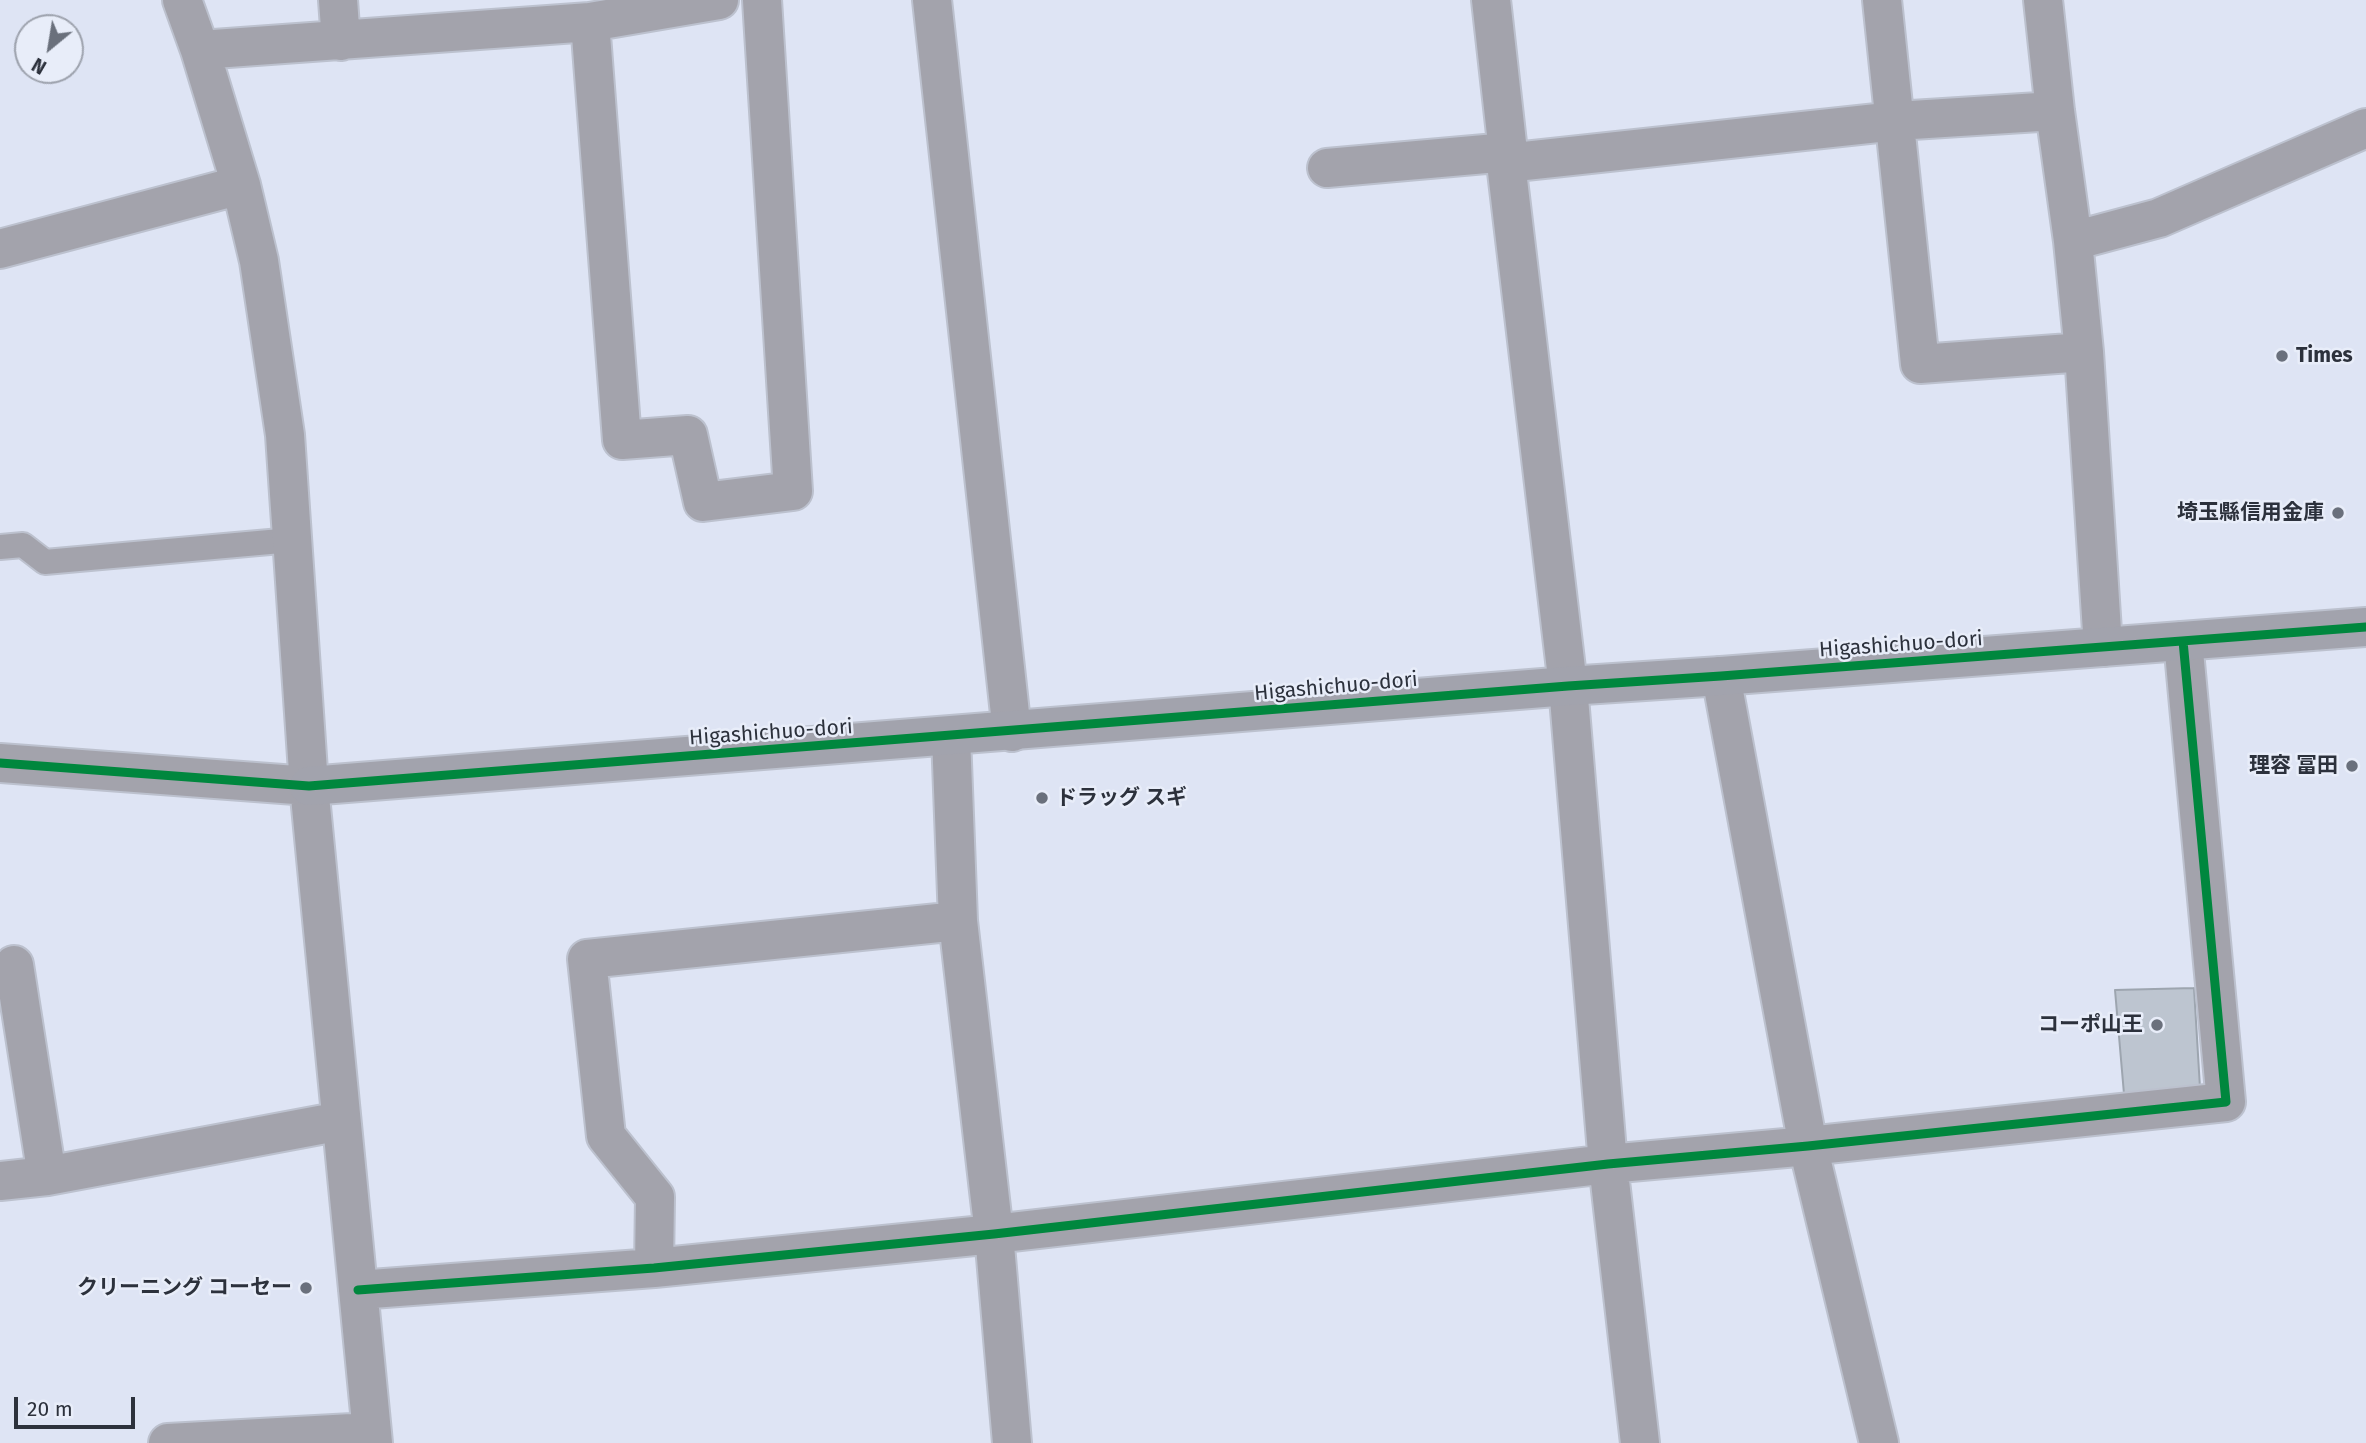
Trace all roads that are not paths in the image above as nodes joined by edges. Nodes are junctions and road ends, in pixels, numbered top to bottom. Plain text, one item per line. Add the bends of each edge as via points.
1 (182, 0) edge
2 (338, 0) edge
3 (719, 0) edge
4 (762, 0) edge
5 (932, 0) edge
6 (1491, 0) edge
7 (1882, 0) edge
8 (2043, 0) edge
9 (578, 15) edge
10 (341, 41) junction
11 (200, 50) junction
12 (2055, 111) junction
13 (1896, 121) junction
14 (2366, 128) edge
15 (1507, 158) junction
16 (1326, 167) dead end
17 (241, 185) junction
18 (2073, 241) junction
19 (0, 249) edge
20 (2084, 352) junction
21 (292, 540) junction
22 (0, 547) edge
23 (2366, 626) edge
24 (2183, 641) junction
25 (2103, 647) junction
26 (1721, 676) junction
27 (1568, 686) junction
28 (1012, 732) junction
29 (951, 736) junction
30 (0, 763) edge
31 (309, 786) junction
32 (958, 921) junction
33 (14, 965) dead end
34 (341, 1121) junction
35 (1808, 1146) junction
36 (1608, 1164) junction
37 (47, 1176) junction
38 (0, 1181) edge
39 (994, 1234) junction
40 (654, 1268) junction
41 (358, 1290) junction
42 (372, 1437) edge
43 (168, 1443) edge
44 (1012, 1443) edge
45 (1640, 1443) edge
46 (1879, 1443) edge

1 - 11 street
2 - 10 street
3 - 9 street
4 - 9 street via 793,491 703,502 688,435 622,440
5 - 28 street
6 - 15 street
7 - 13 street
8 - 12 street
9 - 10 street
10 - 11 street
11 - 17 street
12 - 13 street
12 - 18 street
13 - 15 street
13 - 20 street via 1920,364
14 - 18 street via 2159,218
15 - 16 street
15 - 27 street
17 - 19 street
17 - 21 street via 259,261 281,408
18 - 20 street
20 - 25 street
21 - 22 lane via 45,562 23,545
21 - 31 street
23 - 24 street, Higashichuo-dori
24 - 25 street, Higashichuo-dori
24 - 35 street via 2226,1102
25 - 26 street, Higashichuo-dori
26 - 27 street, Higashichuo-dori
26 - 35 street
27 - 28 street, Higashichuo-dori
27 - 36 street
28 - 29 street, Higashichuo-dori
29 - 31 street, Higashichuo-dori
29 - 32 street
30 - 31 street
31 - 34 street
32 - 39 street
32 - 40 street via 587,959 606,1136 655,1197
33 - 37 street
34 - 37 street
34 - 41 street
35 - 36 street
35 - 46 street
36 - 39 street
36 - 45 street
37 - 38 street
39 - 40 street
39 - 44 street
40 - 41 street
41 - 42 street
42 - 43 street

